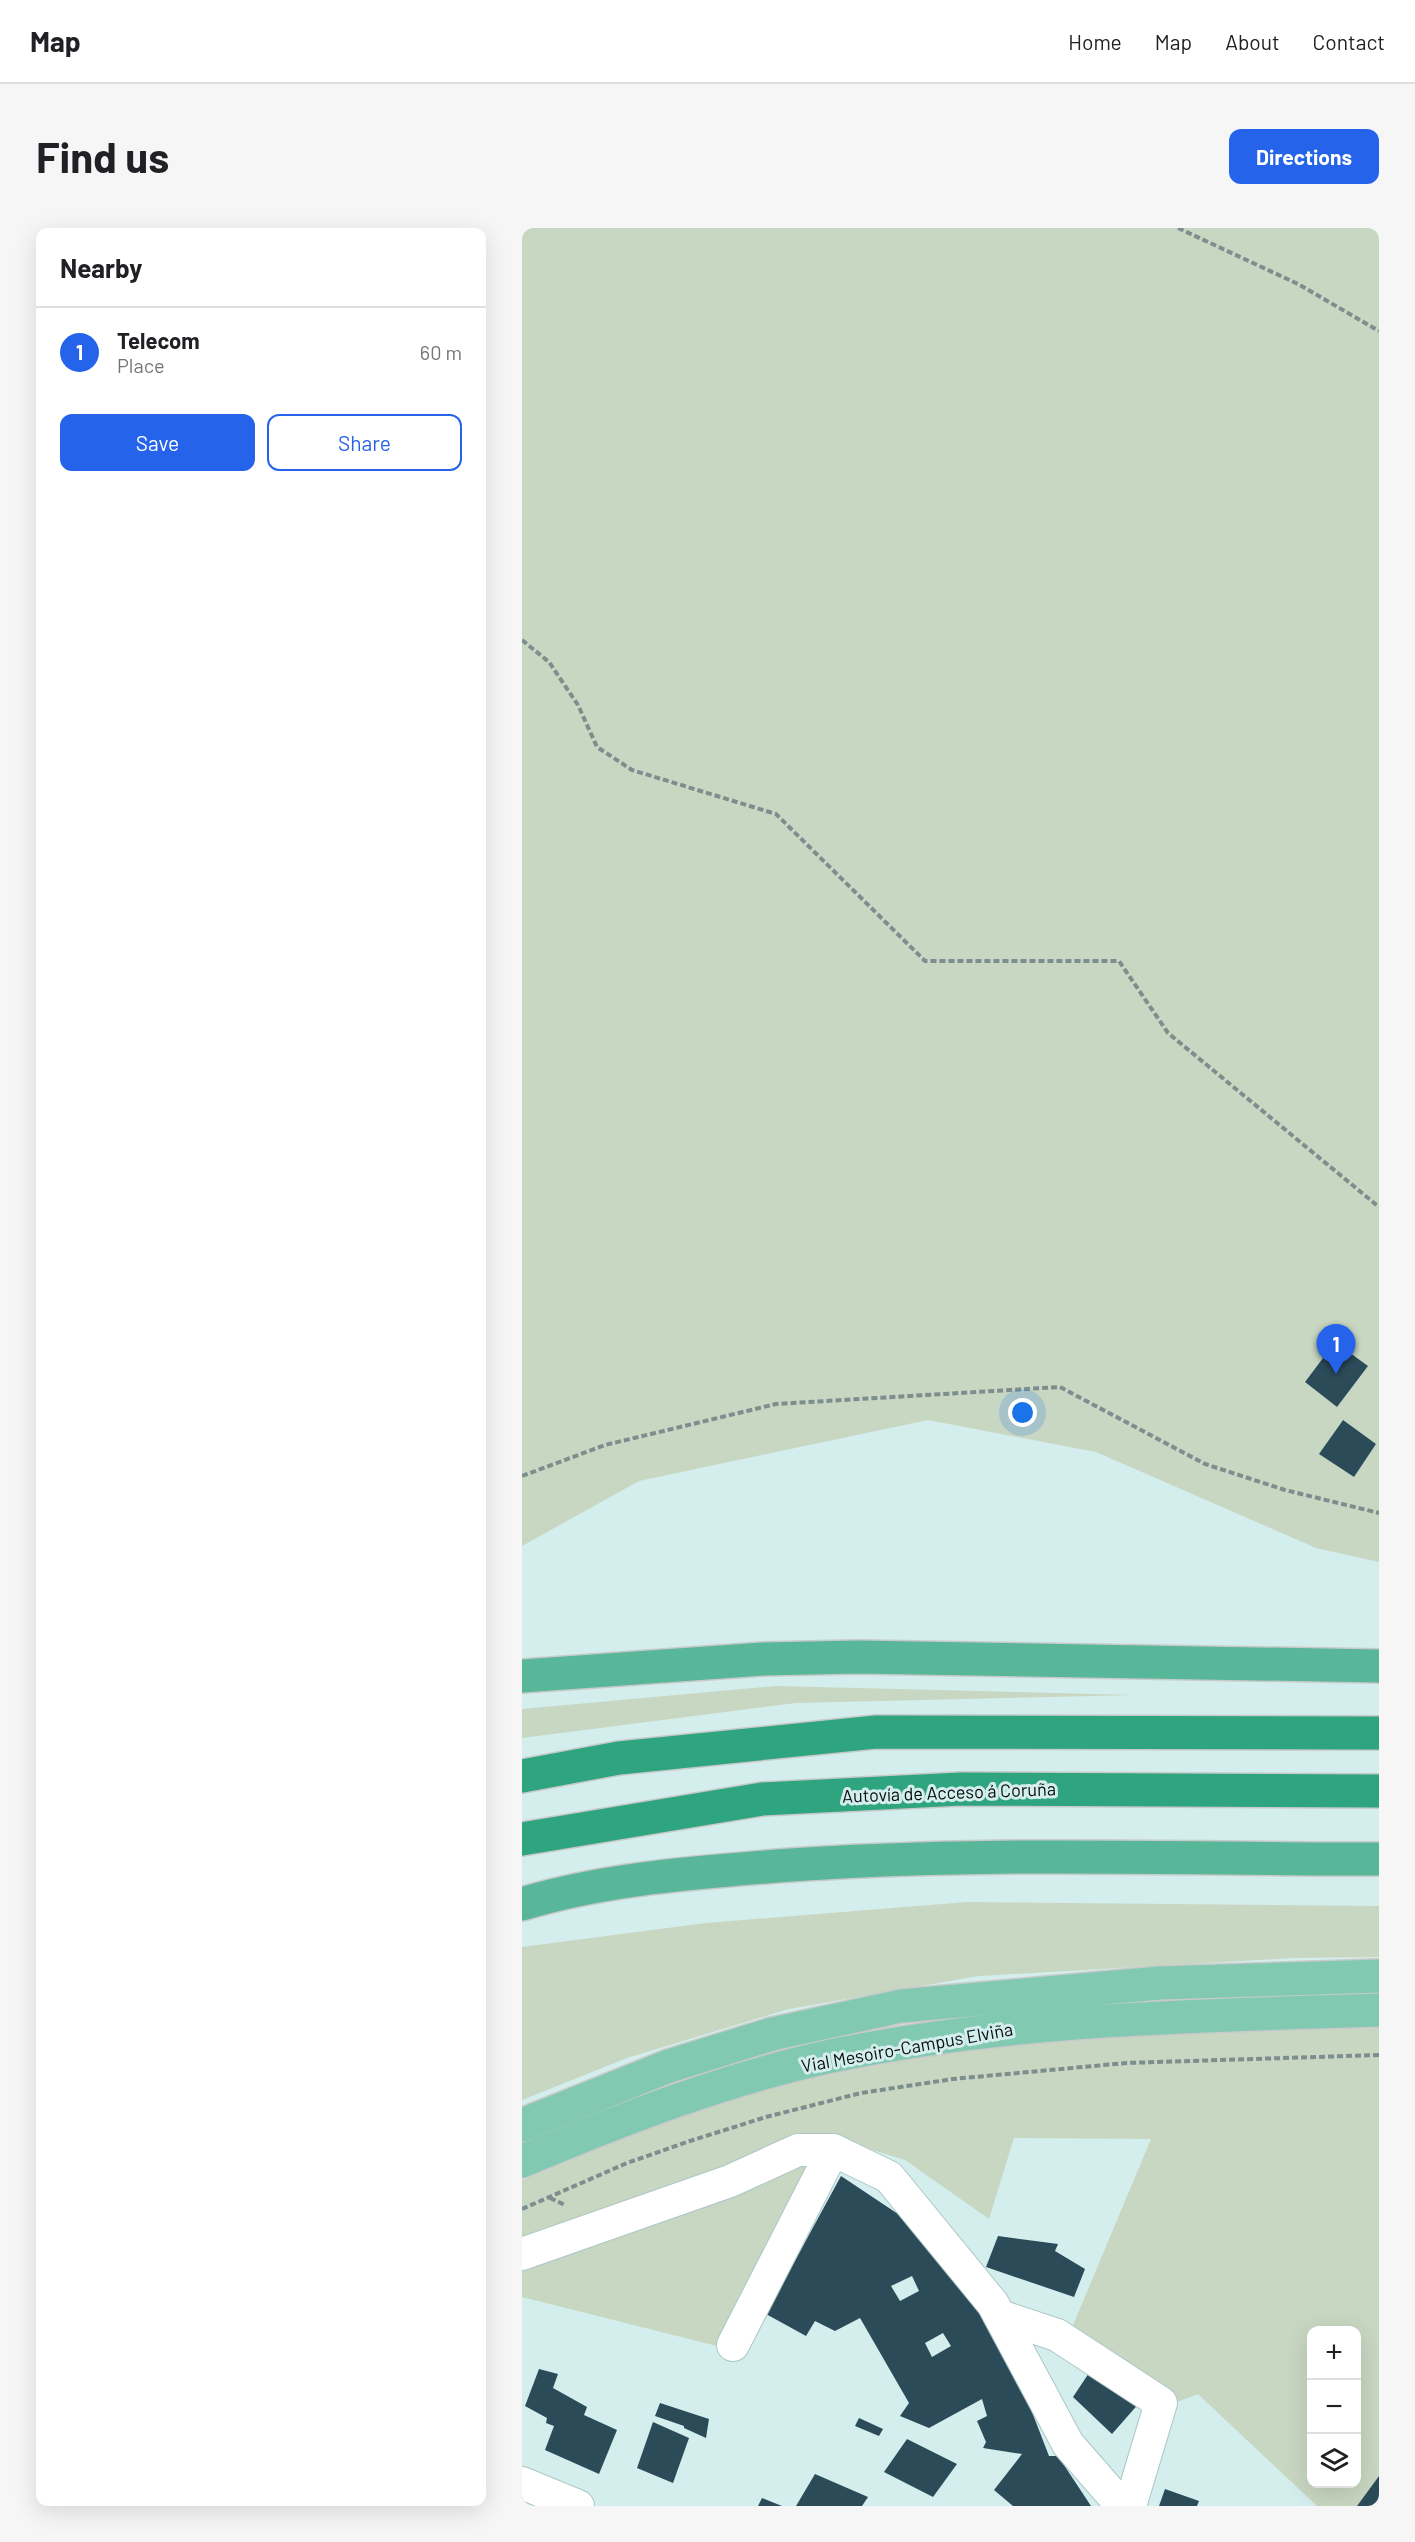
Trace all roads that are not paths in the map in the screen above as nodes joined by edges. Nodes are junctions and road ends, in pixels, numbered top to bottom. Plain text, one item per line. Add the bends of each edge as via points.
1 (1379, 1666) edge
2 (522, 1676) edge
3 (1379, 1733) edge
4 (522, 1776) edge
5 (1379, 1791) edge
6 (522, 1839) edge
7 (1379, 1859) edge
8 (531, 1898) edge
9 (1379, 1976) edge
10 (1379, 2010) edge
11 (522, 2124) edge
12 (833, 2150) junction
13 (522, 2161) edge
14 (522, 2254) edge
15 (1000, 2316) junction
16 (733, 2346) dead end
17 (522, 2483) edge
18 (578, 2506) edge
19 (1122, 2506) edge
20 (1130, 2506) edge

1 - 2 highway via 857,1657 763,1659
3 - 4 highway via 876,1732 619,1758
5 - 6 highway, Autovía de Acceso á Coruña via 961,1789 762,1799
7 - 8 highway via 1086,1855 883,1858 716,1871
9 - 11 main road, Vial Mesoiro-Campus Elviña via 1160,1983 901,2006 771,2034 669,2066
10 - 13 main road, Vial Mesoiro-Campus Elviña via 1044,2025 836,2055 723,2084 636,2114
12 - 14 street via 798,2150 730,2181
12 - 15 street via 890,2177
12 - 16 street
15 - 19 street via 1068,2444
15 - 20 street via 1057,2335 1161,2403
17 - 18 street

